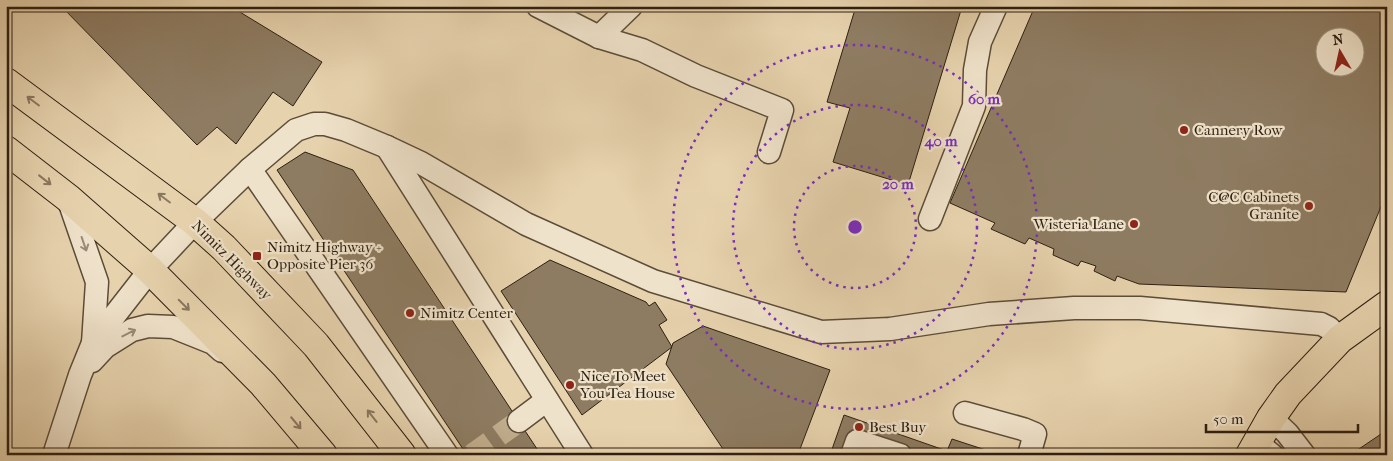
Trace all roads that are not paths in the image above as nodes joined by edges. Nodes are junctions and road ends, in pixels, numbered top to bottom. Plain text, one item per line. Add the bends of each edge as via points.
1 (538, 6) edge
2 (631, 6) edge
3 (996, 6) edge
4 (599, 37) junction
5 (6, 82) edge
6 (387, 147) junction
7 (6, 150) edge
8 (768, 152) dead end
9 (250, 169) junction
10 (68, 198) junction
11 (930, 219) dead end
12 (195, 222) junction
13 (150, 270) junction
14 (1387, 305) edge
15 (1340, 339) junction
16 (93, 343) junction
17 (80, 375) junction
18 (263, 384) junction
19 (548, 400) junction
20 (965, 413) dead end
21 (1271, 418) junction
22 (519, 421) tunnel mouth
23 (1260, 451) edge
24 (54, 455) edge
25 (323, 455) edge
26 (402, 455) edge
27 (447, 455) edge
28 (582, 455) edge
29 (852, 455) edge
30 (900, 455) edge
31 (1028, 455) edge
32 (1304, 455) edge

1 - 4 lane
2 - 4 lane
3 - 11 lane via 980,42 974,106
4 - 8 lane via 642,50 696,76 782,110
12 -> 5 main road, Nimitz Highway
6 - 9 lane via 346,130 314,124 296,130
6 - 15 lane via 526,224 653,281 821,332 890,329 1017,312 1140,308 1321,324
6 - 19 lane
7 -> 10 main road
9 - 12 lane
9 - 27 lane
10 - 13 main road
10 -> 16 lane via 96,282
12 - 13 lane
26 -> 12 main road, Nimitz Highway via 316,345
13 - 16 lane
13 -> 18 main road
14 - 15 main road
15 - 21 main road via 1288,394
16 - 17 lane
17 -> 18 lane via 105,347 132,330 148,326 173,327 213,343
17 - 24 lane
18 -> 25 main road
19 - 22 lane
19 - 28 lane
20 - 31 lane via 1035,434
21 - 23 main road
21 - 32 lane
29 - 30 lane via 857,441

